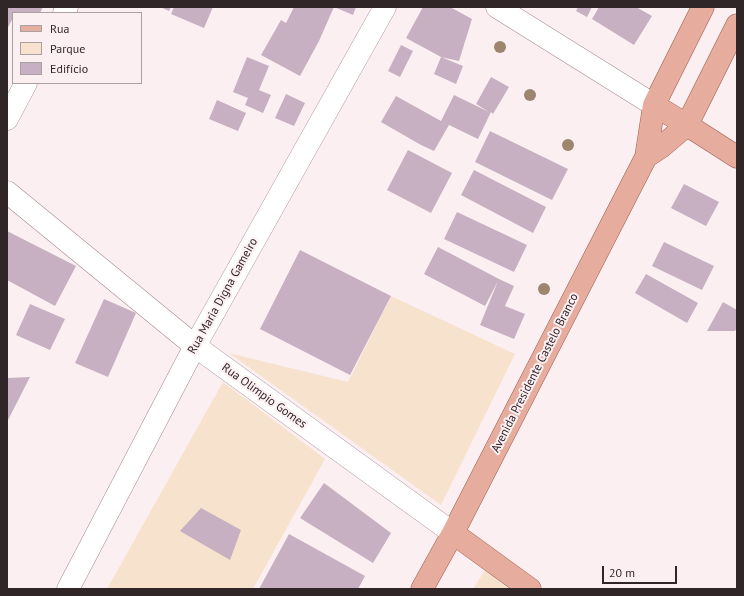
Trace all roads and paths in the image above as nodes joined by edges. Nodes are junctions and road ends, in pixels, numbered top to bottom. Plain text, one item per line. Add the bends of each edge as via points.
1 (384, 7) edge
2 (497, 7) edge
3 (703, 7) edge
4 (737, 26) edge
5 (667, 78) junction
6 (617, 82) junction
7 (25, 84) edge
8 (654, 105) junction
9 (7, 118) edge
10 (687, 125) junction
11 (646, 157) junction
12 (737, 157) edge
13 (7, 192) edge
14 (195, 346) junction
15 (453, 533) junction
16 (68, 589) edge
17 (422, 589) edge
18 (530, 589) edge

1 - 14 street, Rua Maria Digna Gameiro
2 - 6 street
3 - 5 main road, Avenida Presidente Castelo Branco
4 - 10 main road, Avenida Presidente Castelo Branco
5 - 6 street via 647,85
5 - 8 main road, Avenida Presidente Castelo Branco
6 - 8 street
7 - 9 street
8 - 10 main road
8 - 11 main road, Avenida Presidente Castelo Branco
10 - 11 main road, Avenida Presidente Castelo Branco
10 - 12 main road
11 - 15 main road, Avenida Presidente Castelo Branco
13 - 14 street, Rua Olimpio Gomes
14 - 15 street, Rua Olimpio Gomes
14 - 16 street, Rua Maria Digna Gameiro
15 - 17 main road, Avenida Presidente Castelo Branco
15 - 18 main road, Rua Olimpio Gomes

